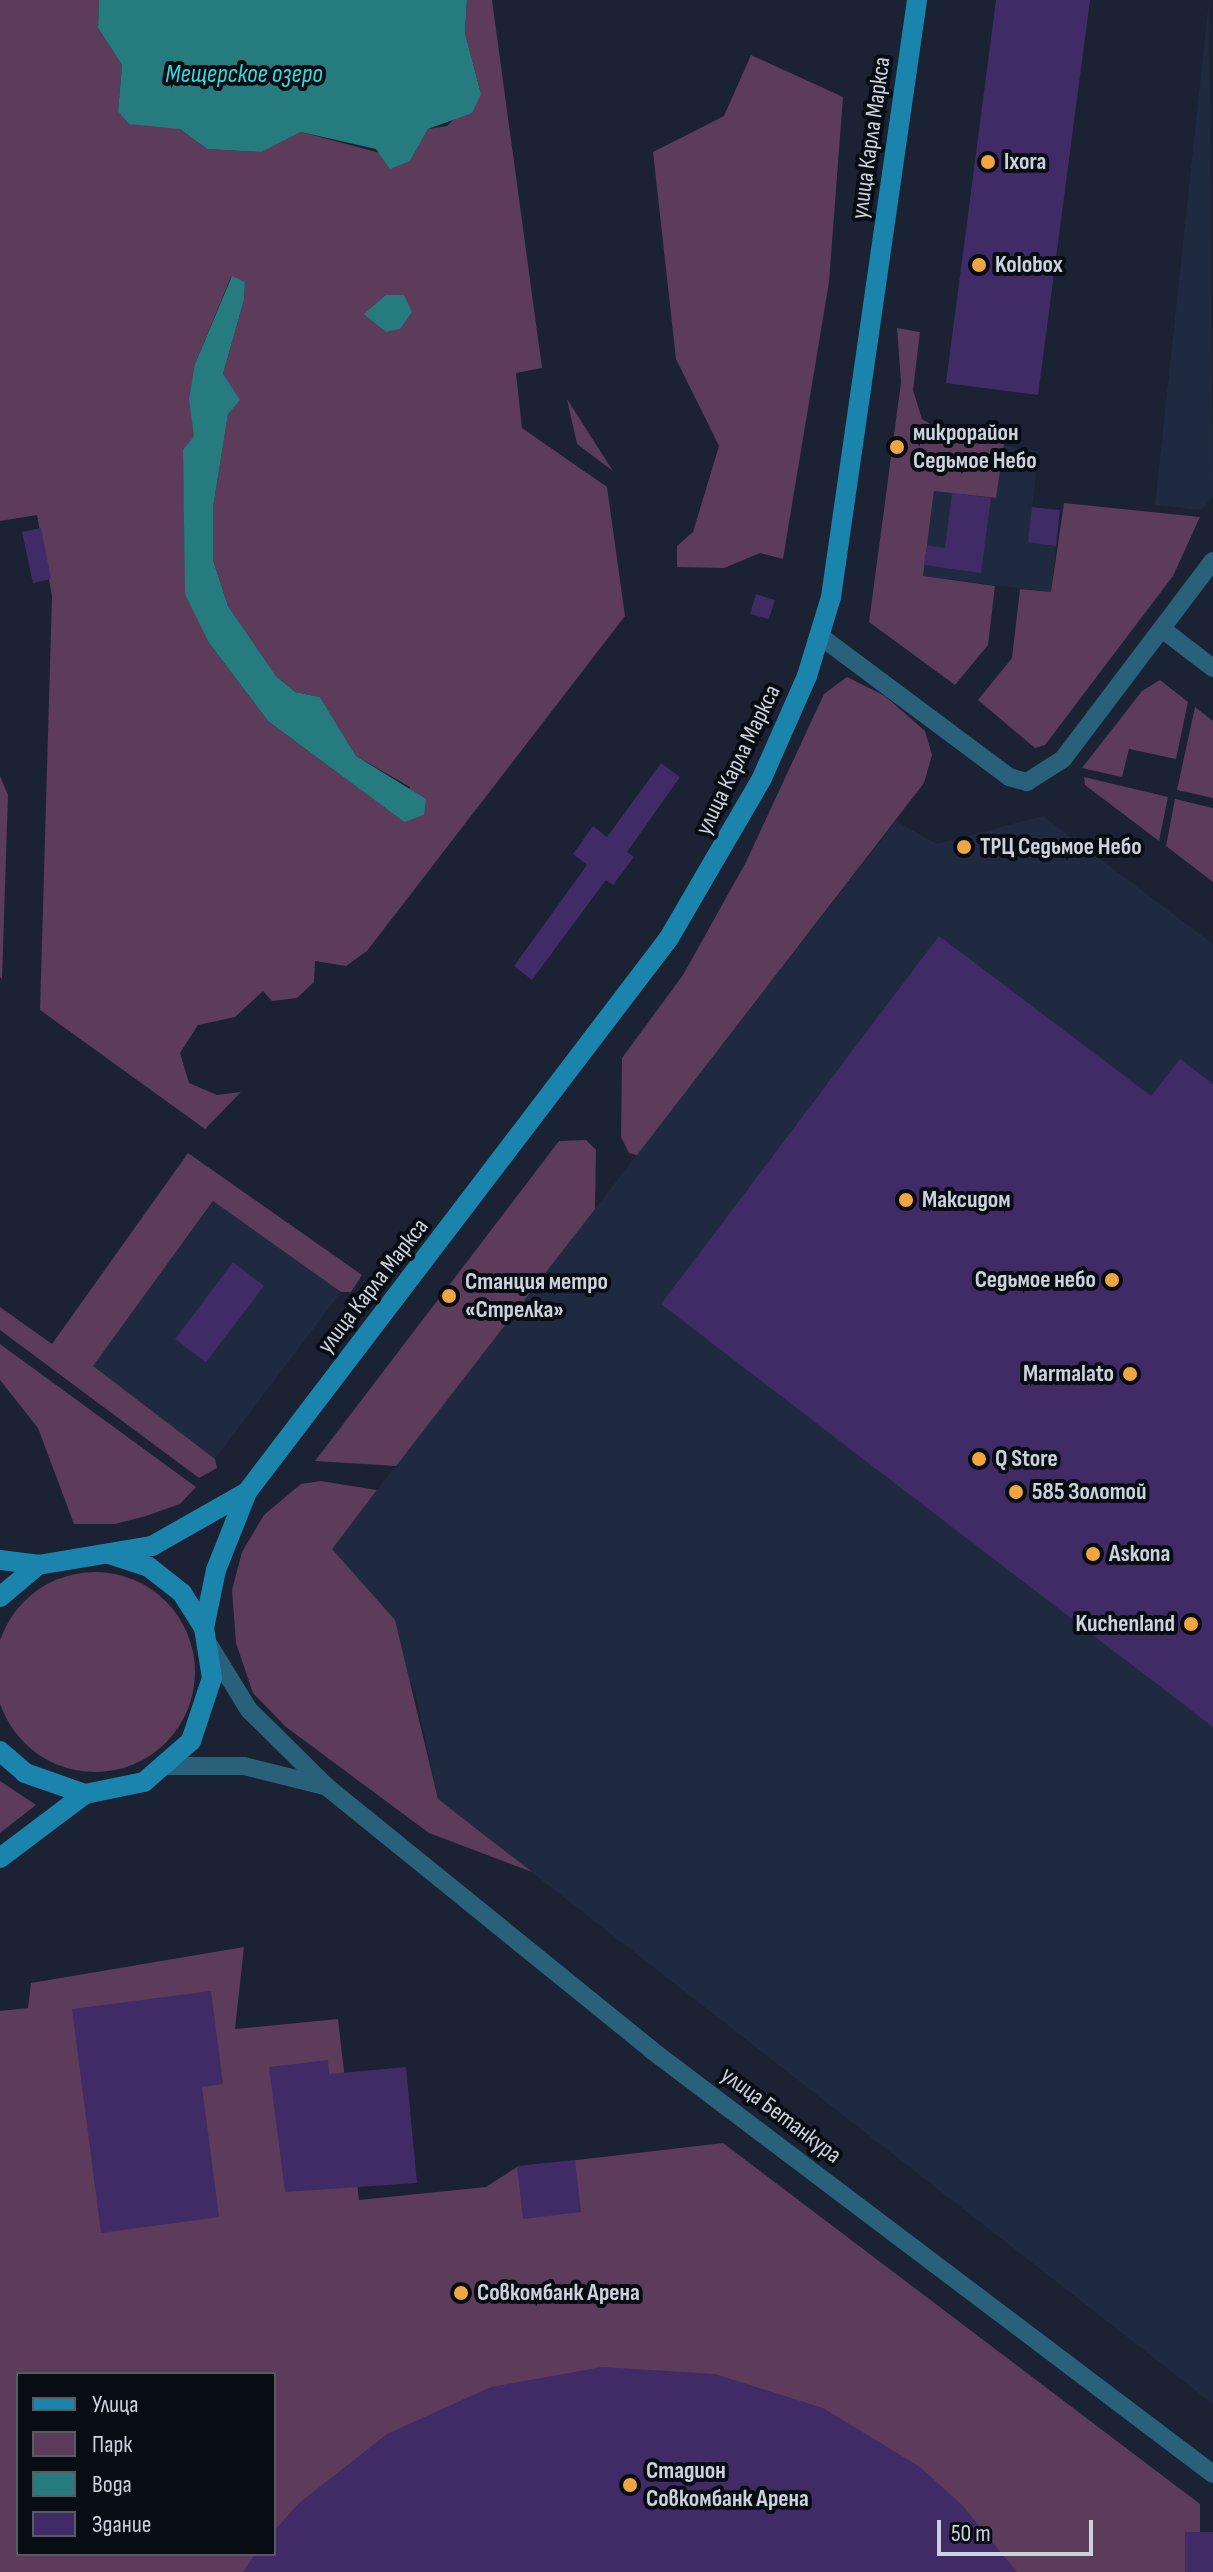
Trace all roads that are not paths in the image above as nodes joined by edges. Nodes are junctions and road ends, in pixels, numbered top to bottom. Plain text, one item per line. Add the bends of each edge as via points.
1 (917, 0) edge
2 (1213, 561) edge
3 (1162, 629) junction
4 (820, 636) junction
5 (1213, 668) edge
6 (247, 1492) junction
7 (109, 1554) junction
8 (0, 1560) edge
9 (38, 1565) junction
10 (0, 1597) edge
11 (207, 1637) junction
12 (0, 1751) edge
13 (169, 1766) junction
14 (327, 1787) junction
15 (85, 1794) junction
16 (0, 1858) edge
17 (1213, 2474) edge

1 - 4 main road, улица Карла Маркса via 854,451
2 - 3 street
3 - 4 street via 1063,759 1027,782 1009,777
3 - 5 street
4 - 6 main road, улица Карла Маркса via 743,818 669,938
6 - 7 main road via 180,1534
6 - 11 main road via 216,1570
7 - 9 main road via 82,1553
7 - 11 main road via 149,1567 182,1593
8 - 9 main road
9 - 10 main road
11 - 13 main road via 206,1711
11 - 14 street, улица Бетанкура via 249,1710
12 - 15 main road via 25,1773
13 - 14 street, улица Бетанкура via 244,1766
13 - 15 main road via 130,1787
14 - 17 street, улица Бетанкура via 650,2049
15 - 16 main road

